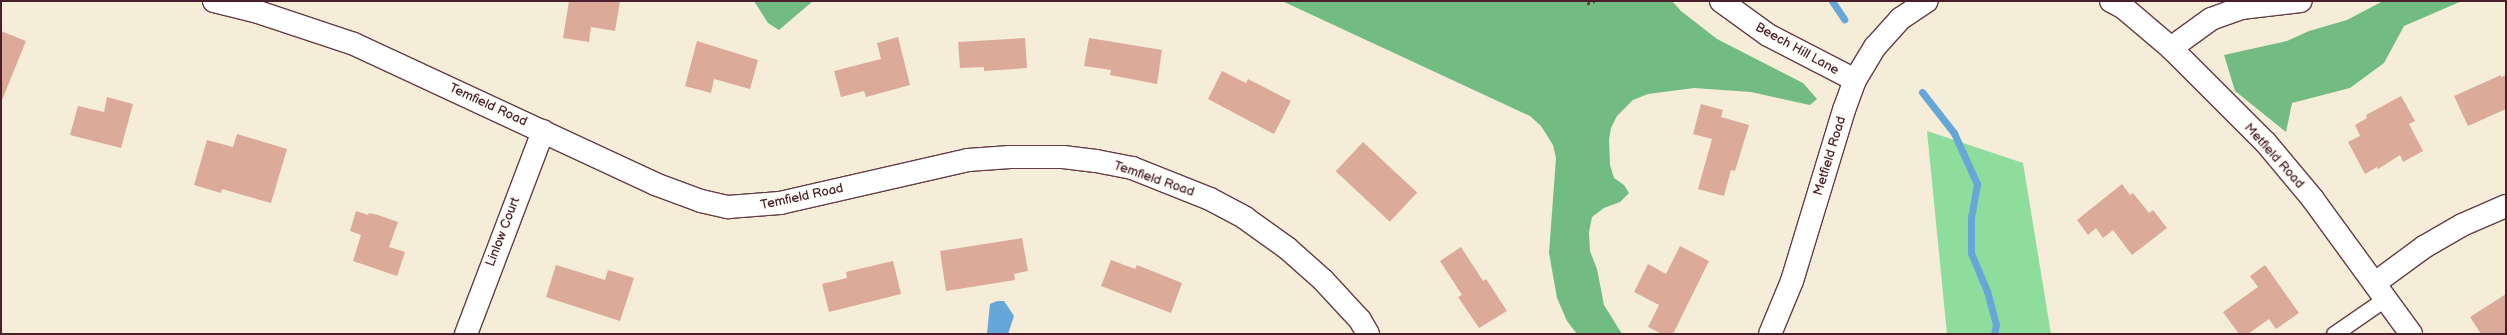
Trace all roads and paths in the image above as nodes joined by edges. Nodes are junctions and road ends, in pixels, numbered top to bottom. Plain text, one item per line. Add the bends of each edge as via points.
1 (214, 1) edge
2 (1594, 1) edge
3 (1721, 1) edge
4 (1927, 1) edge
5 (2112, 1) edge
6 (2301, 1) edge
7 (1587, 4) dead end
8 (2170, 48) junction
9 (1855, 80) junction
10 (543, 131) junction
11 (2506, 206) edge
12 (2380, 291) junction
13 (466, 334) edge
14 (1368, 334) edge
15 (1770, 334) edge
16 (2334, 334) edge
17 (2411, 334) edge

1 - 10 street, Temfield Road via 258,12 354,44
2 - 7 path
3 - 9 street, Beech Hill Lane via 1768,35
4 - 9 street, Metfield Road via 1900,19 1875,47
5 - 8 street, Metfield Road via 2124,8
6 - 8 street via 2241,8 2211,19
8 - 12 street, Metfield Road via 2266,143 2312,198
9 - 15 street, Metfield Road via 1792,281
10 - 13 street, Linlow Court
10 - 14 street, Temfield Road via 655,184 701,201 728,207 780,203 968,160 1063,157 1096,160 1132,168 1210,199 1245,218 1287,248 1323,280 1360,320
11 - 12 street via 2462,225 2424,247
12 - 16 lane
12 - 17 street, Metfield Road

